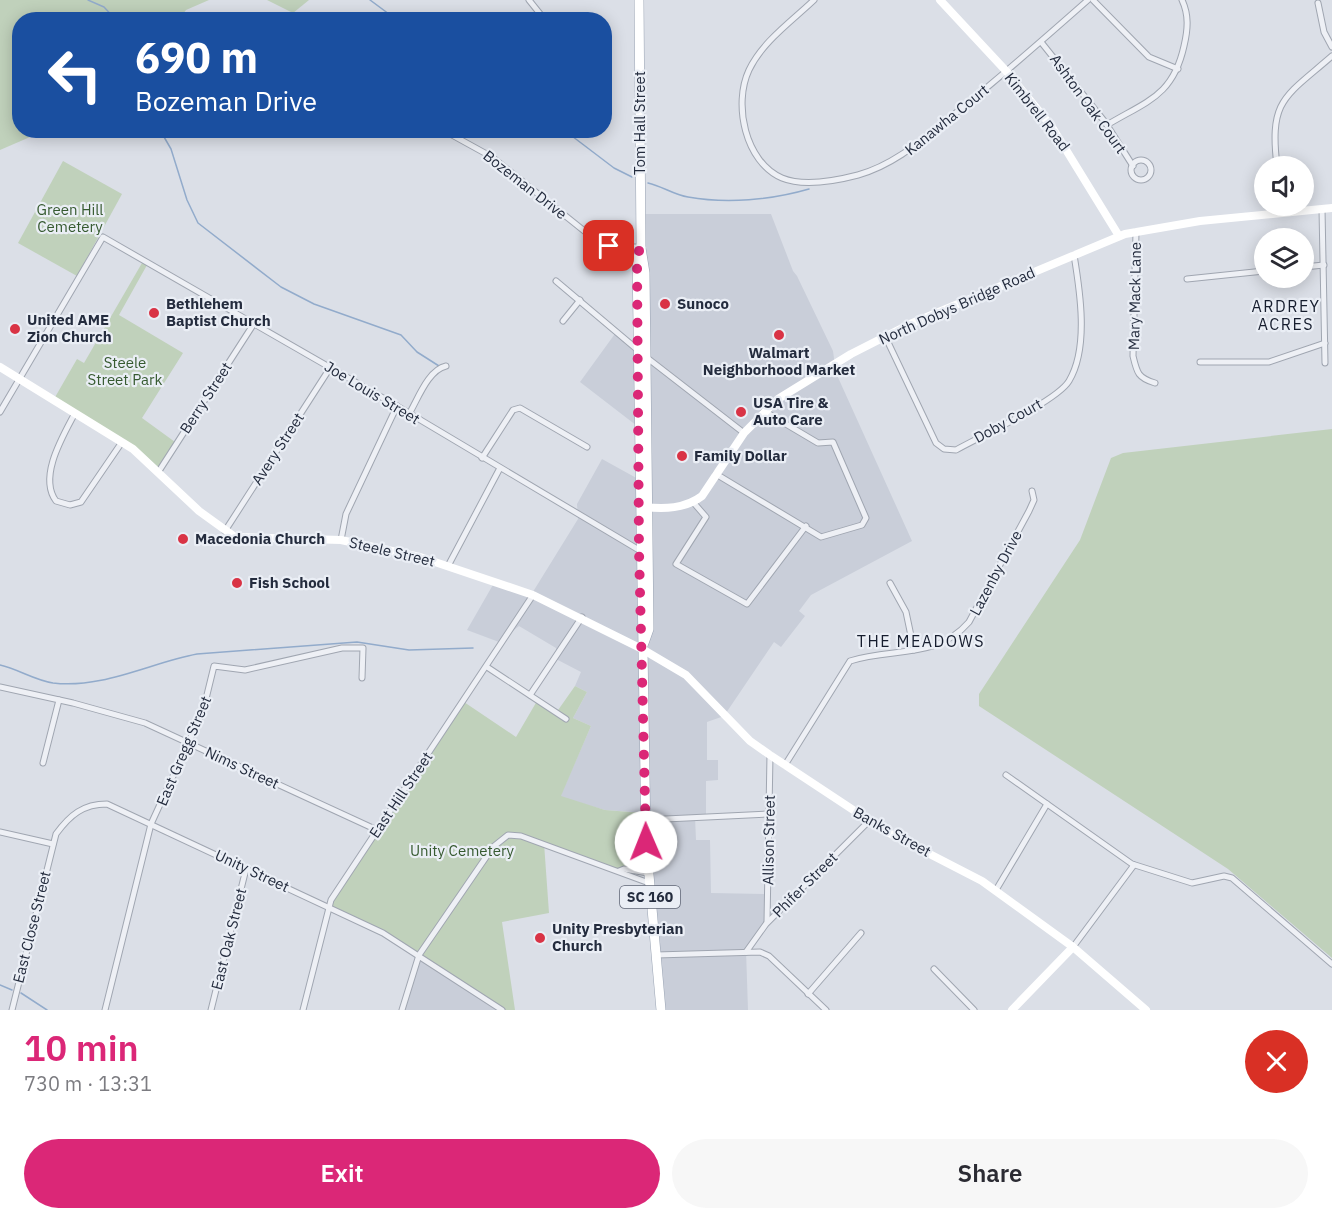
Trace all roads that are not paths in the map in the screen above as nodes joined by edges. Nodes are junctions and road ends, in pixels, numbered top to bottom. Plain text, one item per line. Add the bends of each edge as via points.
1 (639, 0) edge
2 (814, 0) edge
3 (940, 0) edge
4 (1088, 0) edge
5 (1093, 0) edge
6 (1182, 0) edge
7 (1318, 3) dead end
8 (1041, 42) junction
9 (1332, 47) edge
10 (1332, 56) edge
11 (1178, 69) junction
12 (1007, 72) junction
13 (1107, 125) junction
14 (458, 138) edge
15 (1277, 156) edge
16 (1133, 166) dead end
17 (1332, 208) edge
18 (1314, 209) edge
19 (1322, 209) junction
20 (1254, 214) edge
21 (1136, 232) junction
22 (1119, 236) junction
23 (640, 246) junction
24 (1074, 255) junction
25 (1314, 266) edge
26 (1324, 266) junction
27 (1254, 272) edge
28 (1187, 279) dead end
29 (556, 281) dead end
30 (579, 300) junction
31 (563, 321) dead end
32 (253, 325) junction
33 (885, 336) junction
34 (1325, 343) junction
35 (641, 353) junction
36 (1200, 362) dead end
37 (1325, 363) dead end
38 (446, 366) dead end
39 (0, 367) edge
40 (330, 368) junction
41 (20, 381) junction
42 (1155, 383) dead end
43 (397, 406) junction
44 (764, 411) junction
45 (0, 412) edge
46 (75, 413) junction
47 (409, 414) junction
48 (744, 432) junction
49 (122, 442) junction
50 (587, 447) dead end
51 (482, 458) junction
52 (500, 468) junction
53 (159, 471) junction
54 (716, 474) junction
55 (1032, 491) dead end
56 (693, 502) junction
57 (644, 507) junction
58 (806, 526) junction
59 (225, 531) junction
60 (341, 540) junction
61 (639, 550) junction
62 (448, 566) junction
63 (890, 583) dead end
64 (533, 595) junction
65 (582, 617) junction
66 (642, 649) junction
67 (914, 650) junction
68 (487, 667) junction
69 (362, 678) dead end
70 (0, 687) edge
71 (530, 695) junction
72 (59, 700) junction
73 (566, 719) dead end
74 (189, 743) junction
75 (770, 755) junction
76 (44, 763) dead end
77 (785, 765) junction
78 (1006, 775) dead end
79 (1047, 804) junction
80 (769, 814) junction
81 (645, 820) junction
82 (869, 821) junction
83 (151, 824) junction
84 (377, 830) junction
85 (0, 832) edge
86 (53, 844) junction
87 (1134, 865) junction
88 (246, 869) junction
89 (619, 871) junction
90 (649, 878) junction
91 (996, 890) junction
92 (329, 906) junction
93 (766, 924) junction
94 (861, 933) dead end
95 (1073, 947) junction
96 (746, 952) junction
97 (419, 955) junction
98 (656, 956) junction
99 (1332, 964) edge
100 (934, 969) dead end
101 (808, 994) junction
102 (12, 1010) edge
103 (105, 1010) edge
104 (211, 1010) edge
105 (303, 1010) edge
106 (402, 1010) edge
107 (502, 1010) edge
108 (661, 1010) edge
109 (826, 1010) edge
110 (974, 1010) edge
111 (1012, 1010) edge
112 (1146, 1010) edge

1 - 23 main road, Tom Hall Street / SC 160
2 - 12 street, Kanawha Court via 768,44 749,70 743,94 749,144 764,164 781,177 804,183 828,181 859,174 902,156
3 - 12 street, Kimbrell Road
4 - 8 street, Kanawha Court
5 - 11 street via 1149,57
6 - 11 street via 1188,23
7 - 9 street via 1324,32
8 - 12 street, Kanawha Court
8 - 13 street, Ashton Oak Court
10 - 15 street via 1283,99 1275,124
11 - 13 street via 1164,91
12 - 22 street, Kimbrell Road via 1068,150
13 - 16 street, Ashton Oak Court
14 - 23 street, Bozeman Drive via 492,157 598,242
17 - 19 street, North Dobys Bridge Road
18 - 19 street, North Dobys Bridge Road
19 - 26 street
20 - 21 street, North Dobys Bridge Road
21 - 22 street, North Dobys Bridge Road
21 - 42 street, Mary Mack Lane via 1133,356 1141,379
22 - 24 street, North Dobys Bridge Road
23 - 35 main road, Tom Hall Street / SC 160 via 637,261
24 - 33 street, North Dobys Bridge Road
24 - 33 street, Doby Court via 1081,314 1076,361 1068,382 1053,396 956,450 944,449 936,443
25 - 26 street
26 - 34 street
27 - 28 street
29 - 30 street
30 - 31 street
30 - 35 street
32 - 40 street, Joe Louis Street
32 - 41 street, Joe Louis Street via 104,237
32 - 53 street, Berry Street
33 - 44 street, North Dobys Bridge Road via 812,377
34 - 36 street via 1269,362
34 - 37 street
35 - 48 street
35 - 57 main road, Tom Hall Street / SC 160
38 - 47 street via 439,367 430,377
39 - 41 street, Steele Street
40 - 43 street, Joe Louis Street
40 - 59 street, Avery Street
41 - 45 street
41 - 46 street, Steele Street
43 - 47 street, Joe Louis Street
43 - 60 street via 346,514
44 - 48 street, North Dobys Bridge Road
44 - 58 street via 818,443 833,442 866,518 862,525 826,537
46 - 49 street, Steele Street
46 - 49 street via 50,474 51,494 56,501 70,505 81,502
47 - 51 street, Joe Louis Street
48 - 54 street, North Dobys Bridge Road
49 - 53 street, Steele Street
50 - 51 street via 520,408 513,410
51 - 52 street, Joe Louis Street
52 - 61 street, Joe Louis Street
52 - 62 street
53 - 59 street, Steele Street
54 - 56 street, North Dobys Bridge Road via 702,496
54 - 58 street
55 - 67 street, Lazenby Drive via 1034,500 1029,511 969,622 950,640
56 - 57 street
56 - 58 street via 706,517 676,564 747,604
57 - 61 main road, Tom Hall Street / SC 160
57 - 66 main road, Tom Hall Street / SC 160 via 649,629
59 - 60 street, Steele Street via 235,537
60 - 62 street, Steele Street
61 - 66 main road, Tom Hall Street / SC 160
62 - 64 street, Steele Street
63 - 67 street via 906,612
64 - 65 street, Steele Street
64 - 68 street, East Hill Street
65 - 66 street, Steele Street
65 - 71 street
66 - 75 street, Banks Street via 686,675 750,741
66 - 81 main road, Tom Hall Street / SC 160
67 - 77 street, Lazenby Drive via 850,661
68 - 71 street
68 - 84 street, East Hill Street
69 - 74 street, East Gregg Street via 363,648 342,648 244,670 214,666 203,711
70 - 72 street, Nims Street
71 - 73 street
72 - 74 street, Nims Street via 145,723
72 - 76 street
74 - 83 street, East Gregg Street
74 - 84 street, Nims Street
75 - 77 street, Banks Street
75 - 80 street, Allison Street
77 - 82 street, Banks Street
78 - 79 street
79 - 87 street
79 - 91 street
80 - 81 street
80 - 93 street, Allison Street
81 - 90 main road, Tom Hall Street / SC 160
82 - 91 street, Banks Street
82 - 93 street, Phifer Street
83 - 86 street, Unity Street via 107,804 95,804 68,818
83 - 88 street, Unity Street
83 - 103 street, East Gregg Street
84 - 92 street, East Hill Street
85 - 86 street
86 - 102 street, East Close Street
87 - 95 street
87 - 99 street via 1192,883 1232,878
88 - 92 street, Unity Street
88 - 104 street, East Oak Street
89 - 90 street
89 - 90 street via 624,869
89 - 97 street via 529,838 508,835 493,847
90 - 98 main road, Tom Hall Street / SC 160
91 - 95 street, Banks Street
92 - 97 street, Unity Street
92 - 105 street, East Hill Street
93 - 96 street, Phifer Street
94 - 101 street
95 - 111 street
95 - 112 street, Banks Street
96 - 98 street
96 - 101 street via 769,957
97 - 106 street
97 - 107 street, Unity Street
98 - 108 main road, Tom Hall Street / SC 160
100 - 110 street
101 - 109 street

